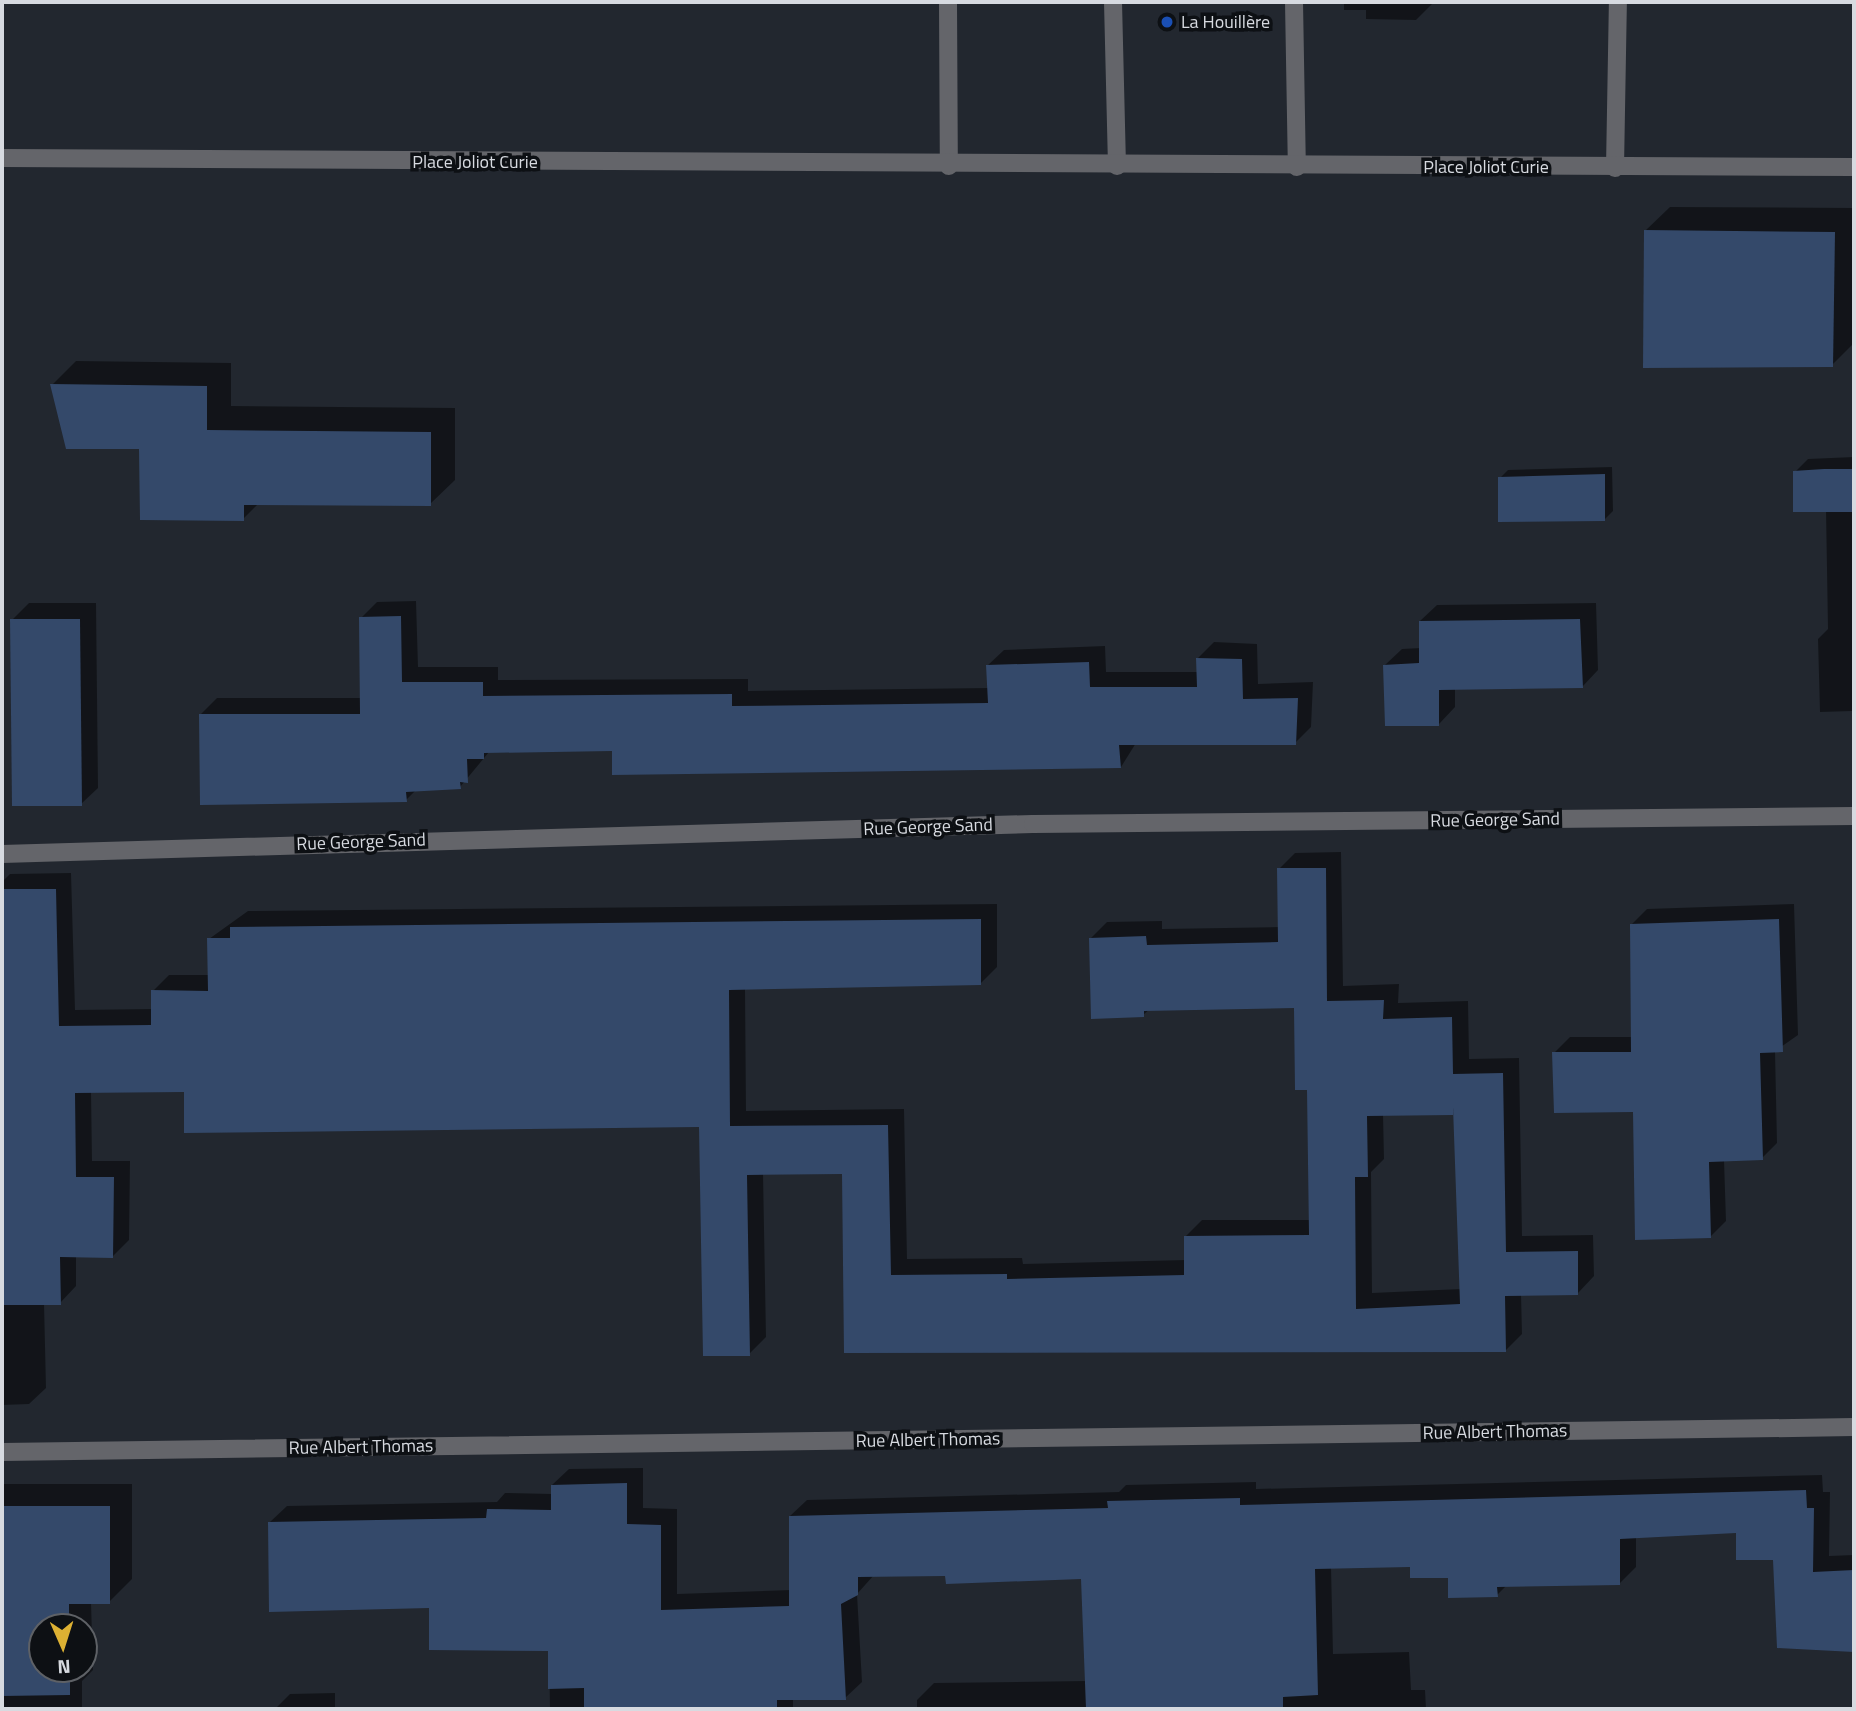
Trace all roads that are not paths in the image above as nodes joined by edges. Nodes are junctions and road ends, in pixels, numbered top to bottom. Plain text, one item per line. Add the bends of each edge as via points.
1 (948, 2) edge
2 (1113, 2) edge
3 (1294, 2) edge
4 (1618, 2) edge
5 (2, 158) edge
6 (949, 166) junction
7 (1117, 166) junction
8 (1297, 167) junction
9 (1854, 167) edge
10 (1615, 168) junction
11 (1854, 816) edge
12 (2, 854) edge
13 (1854, 1427) edge
14 (2, 1452) edge

1 - 6 street
2 - 7 street
3 - 8 street
4 - 10 street
5 - 6 street, Place Joliot Curie
6 - 7 street, Place Joliot Curie
7 - 8 street, Place Joliot Curie
8 - 10 street, Place Joliot Curie
9 - 10 street, Place Joliot Curie
11 - 12 street, Rue George Sand via 1033,824
13 - 14 street, Rue Albert Thomas

